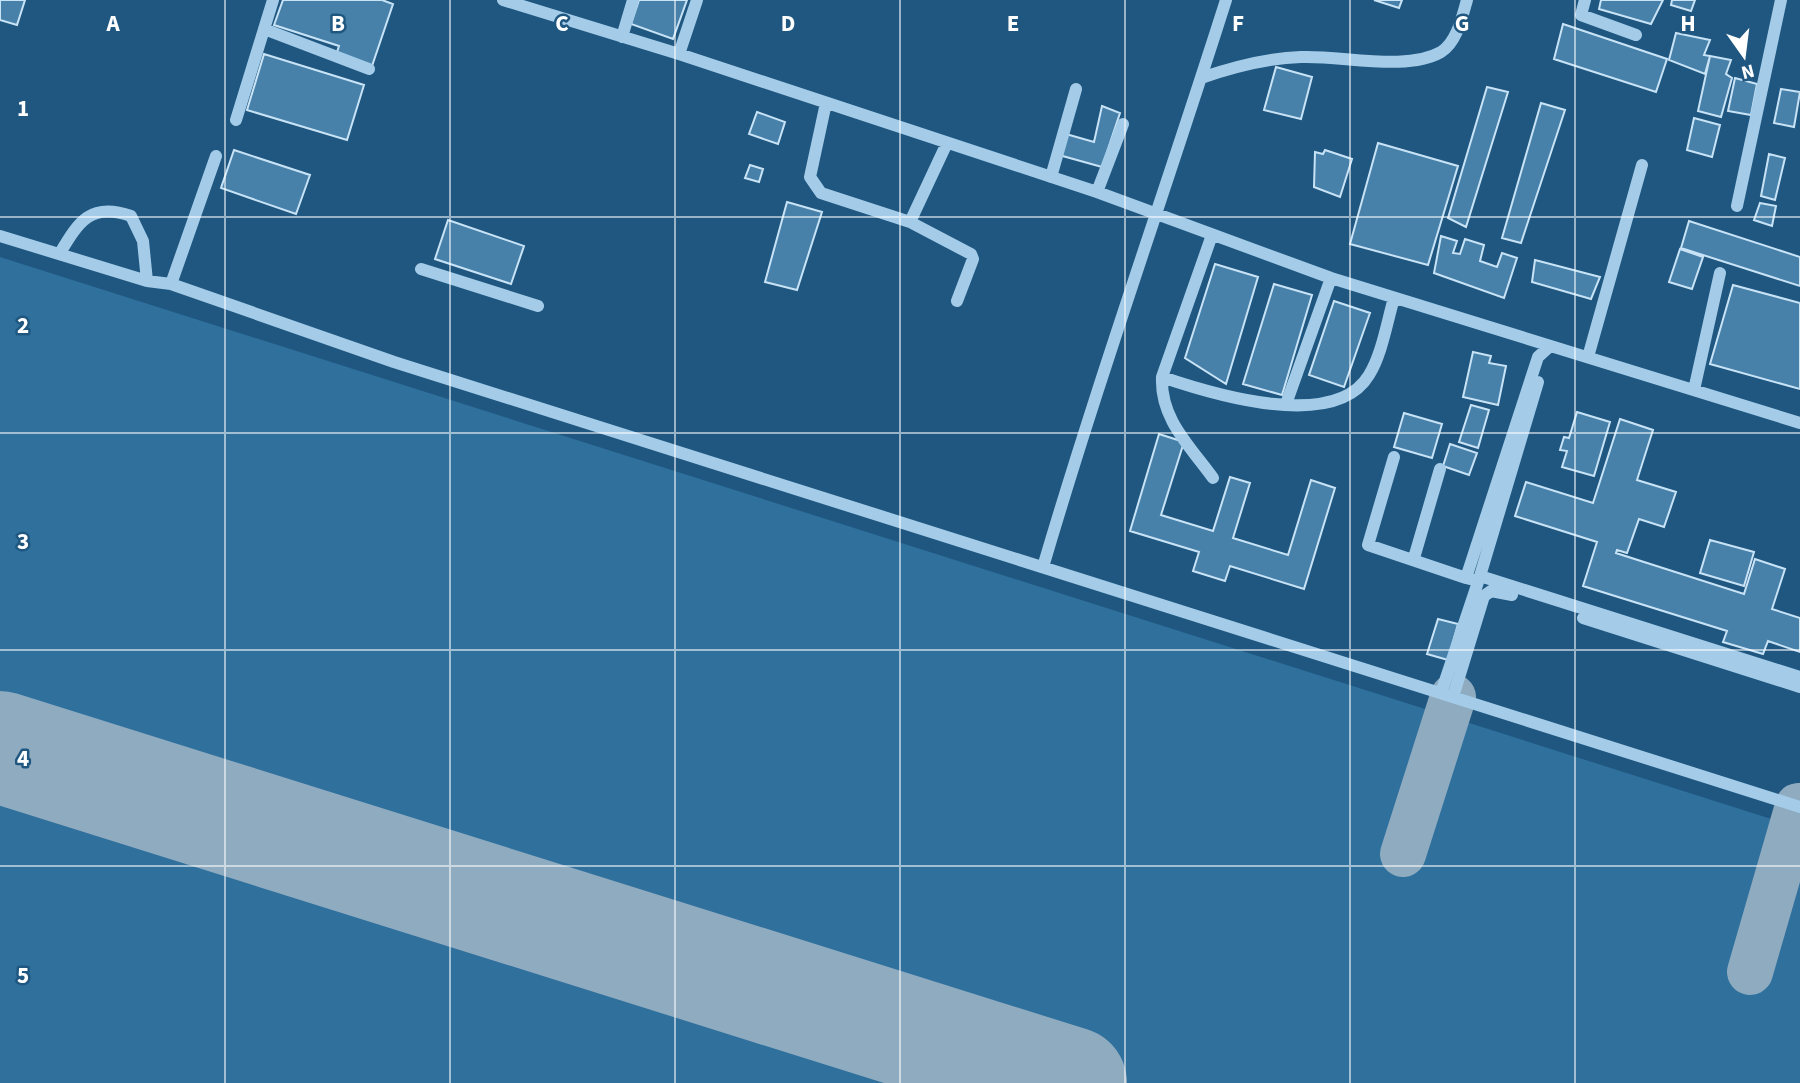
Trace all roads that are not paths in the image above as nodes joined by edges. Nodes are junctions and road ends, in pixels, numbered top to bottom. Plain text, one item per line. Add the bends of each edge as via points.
1 (273, 0) edge
2 (633, 0) edge
3 (697, 0) edge
4 (1226, 0) edge
5 (1467, 0) edge
6 (1585, 0) edge
7 (1781, 0) edge
8 (508, 1) edge
9 (264, 29) junction
10 (1636, 35) dead end
11 (622, 37) junction
12 (679, 54) junction
13 (369, 69) dead end
14 (1201, 78) junction
15 (1076, 89) dead end
16 (826, 103) junction
17 (236, 120) dead end
18 (1123, 124) dead end
19 (947, 143) junction
20 (216, 156) dead end
21 (1642, 165) dead end
22 (1051, 177) junction
23 (1097, 192) junction
24 (1737, 206) dead end
25 (1158, 215) junction
26 (910, 222) junction
27 (1212, 235) junction
28 (0, 236) edge
29 (60, 253) junction
30 (421, 269) dead end
31 (1720, 273) dead end
32 (1331, 278) junction
33 (147, 281) junction
34 (172, 284) junction
35 (1394, 298) junction
36 (957, 301) dead end
37 (538, 306) dead end
38 (1553, 347) junction
39 (1588, 357) junction
40 (1162, 377) junction
41 (1694, 390) junction
42 (1286, 404) junction
43 (1800, 423) edge
44 (1394, 457) dead end
45 (1440, 469) dead end
46 (1213, 478) dead end
47 (1414, 558) junction
48 (1043, 567) junction
49 (1475, 578) junction
50 (1800, 677) edge
51 (1800, 687) edge
52 (1446, 695) junction
53 (1799, 805) edge

1 - 9 street
2 - 11 street
3 - 12 street
4 - 14 street
5 - 14 street via 1455,36 1443,51 1428,58 1301,57 1234,66
6 - 10 street via 1581,15
7 - 24 street
8 - 11 street
9 - 13 street
9 - 17 street
11 - 12 street
12 - 16 street
14 - 25 street
15 - 22 street
16 - 19 street
16 - 26 street via 810,177 821,193
18 - 23 street
19 - 22 street
19 - 26 street
20 - 34 street
21 - 39 street
22 - 23 street
23 - 25 street
25 - 27 street
25 - 48 street
26 - 36 street via 971,254
27 - 32 street
27 - 40 street
28 - 29 street
29 - 33 street
29 - 33 street via 83,219 100,212 119,212 131,216 143,241
30 - 37 street
31 - 41 street
32 - 35 street
32 - 42 street
33 - 34 street
34 - 48 street via 394,362
35 - 38 street
35 - 42 street via 1370,374 1355,393 1324,404
38 - 39 street
38 - 49 street via 1545,359
39 - 41 street
40 - 42 street via 1211,393
40 - 46 street via 1165,412
41 - 43 street
44 - 47 street via 1367,542
45 - 47 street
47 - 49 street
48 - 52 street
49 - 50 street
49 - 52 street
51 - 52 street via 1491,591 1483,596
52 - 53 street

